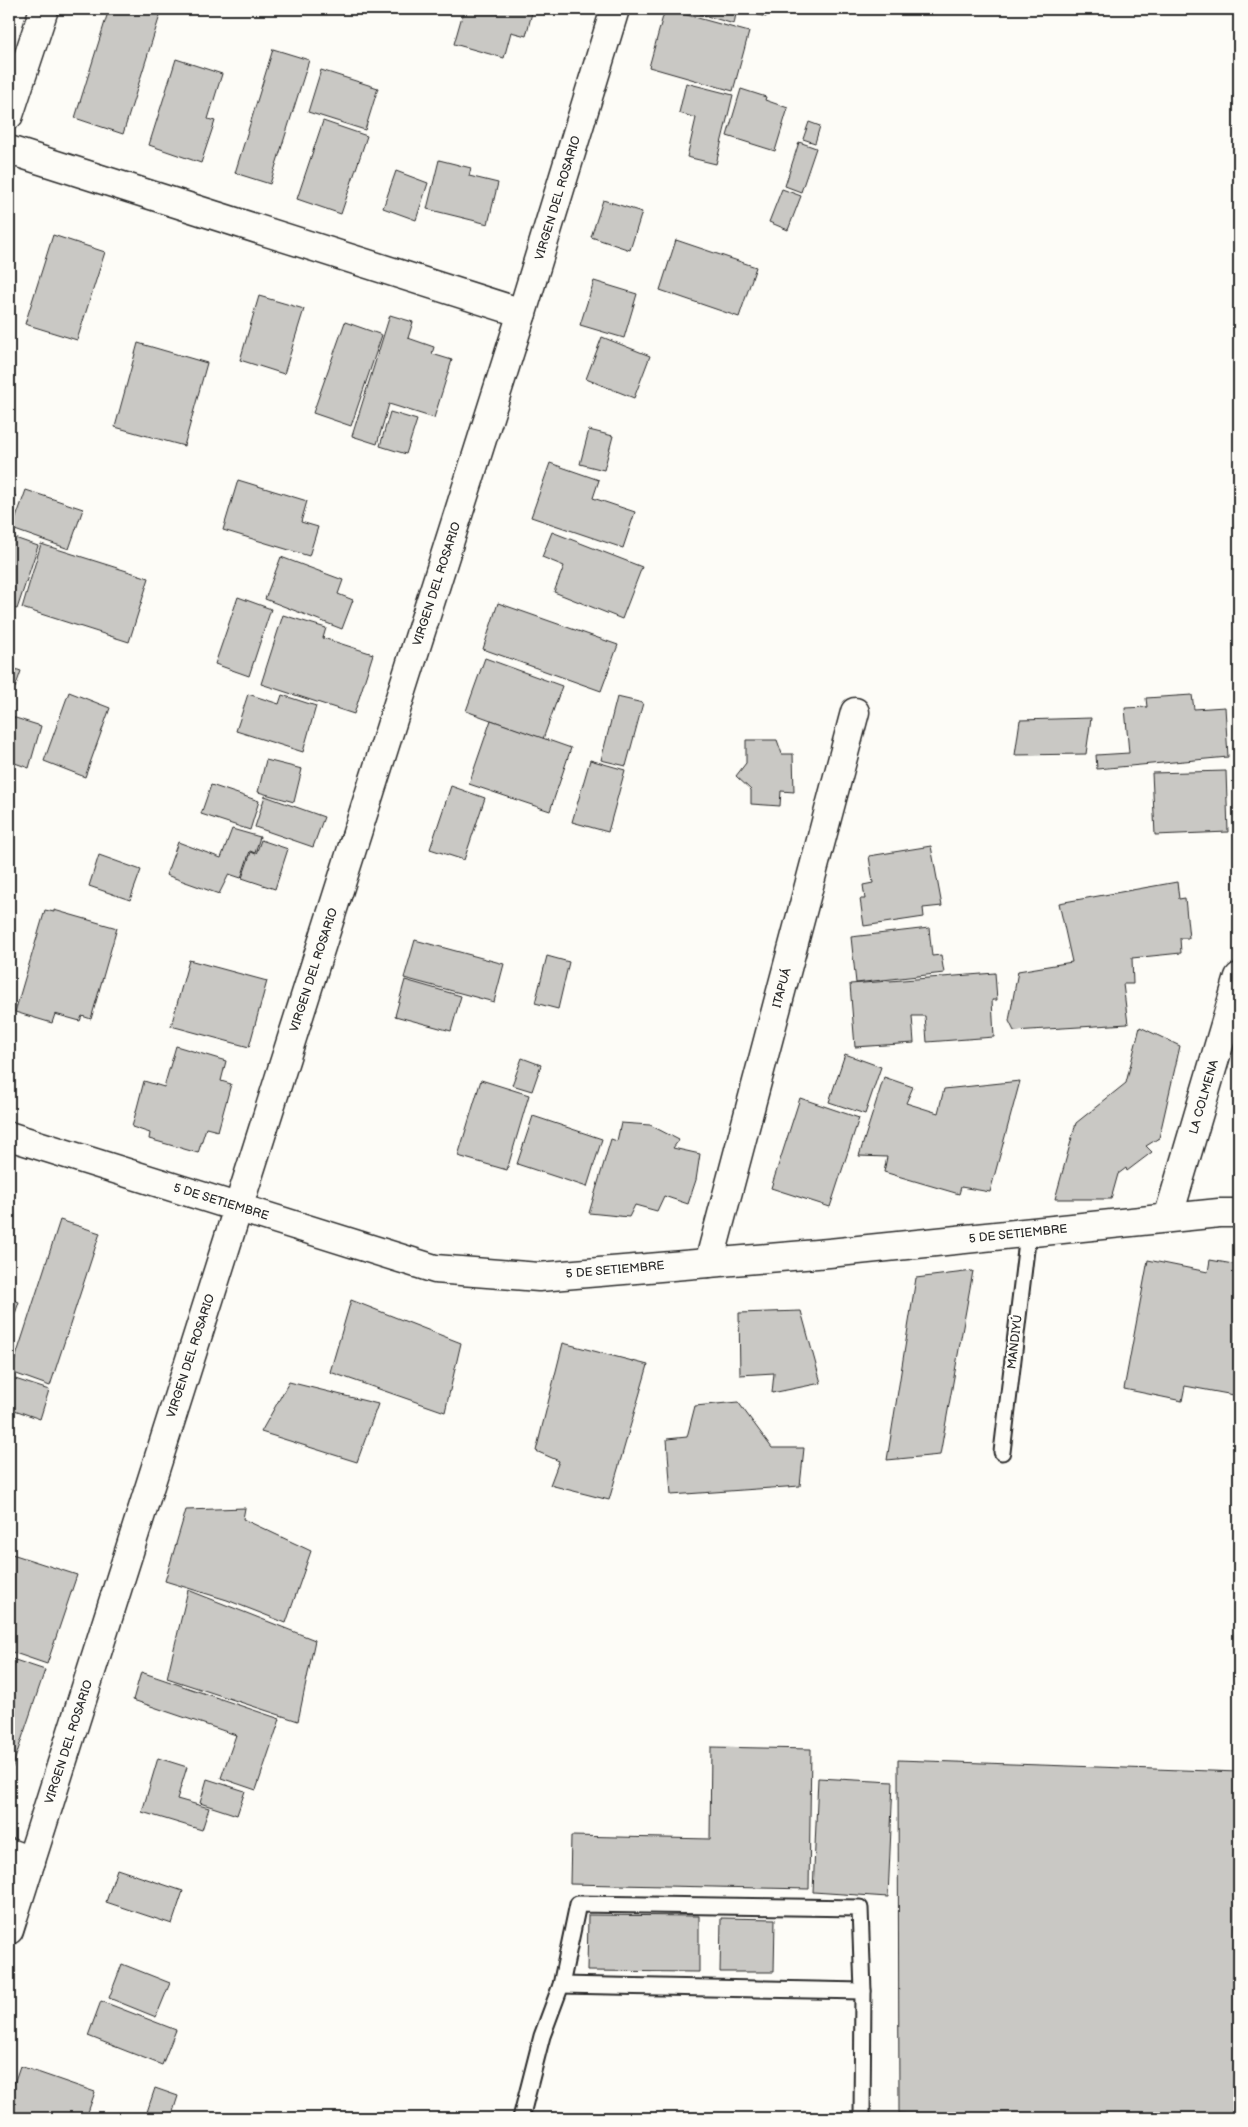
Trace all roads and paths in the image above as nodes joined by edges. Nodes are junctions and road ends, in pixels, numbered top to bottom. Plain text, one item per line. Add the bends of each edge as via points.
1 (44, 9) edge
2 (615, 9) edge
3 (9, 114) edge
4 (9, 150) edge
5 (522, 314) junction
6 (855, 712) dead end
7 (1239, 977) edge
8 (9, 1136) edge
9 (238, 1208) junction
10 (1239, 1213) edge
11 (1168, 1218) junction
12 (1028, 1233) junction
13 (709, 1263) junction
14 (1002, 1452) dead end
15 (20, 1857) edge
16 (9, 1930) edge
17 (561, 1985) junction
18 (862, 1991) junction
19 (521, 2118) edge
20 (862, 2118) edge

1 - 3 street
2 - 5 street, VIRGEN DEL ROSARIO
4 - 5 street
5 - 9 street, VIRGEN DEL ROSARIO
6 - 13 street, ITAPUÁ
7 - 11 street, LA COLMENA
8 - 9 street, 5 DE SETIEMBRE
9 - 13 street, 5 DE SETIEMBRE via 436,1269 539,1277
9 - 15 street, VIRGEN DEL ROSARIO
10 - 11 street, 5 DE SETIEMBRE
11 - 12 street, 5 DE SETIEMBRE
12 - 13 street, 5 DE SETIEMBRE
12 - 14 lane, MANDIYÚ
15 - 16 street, VIRGEN DEL ROSARIO
17 - 18 lane
17 - 18 lane via 578,1904 860,1908
17 - 19 lane via 542,2036
18 - 20 lane

